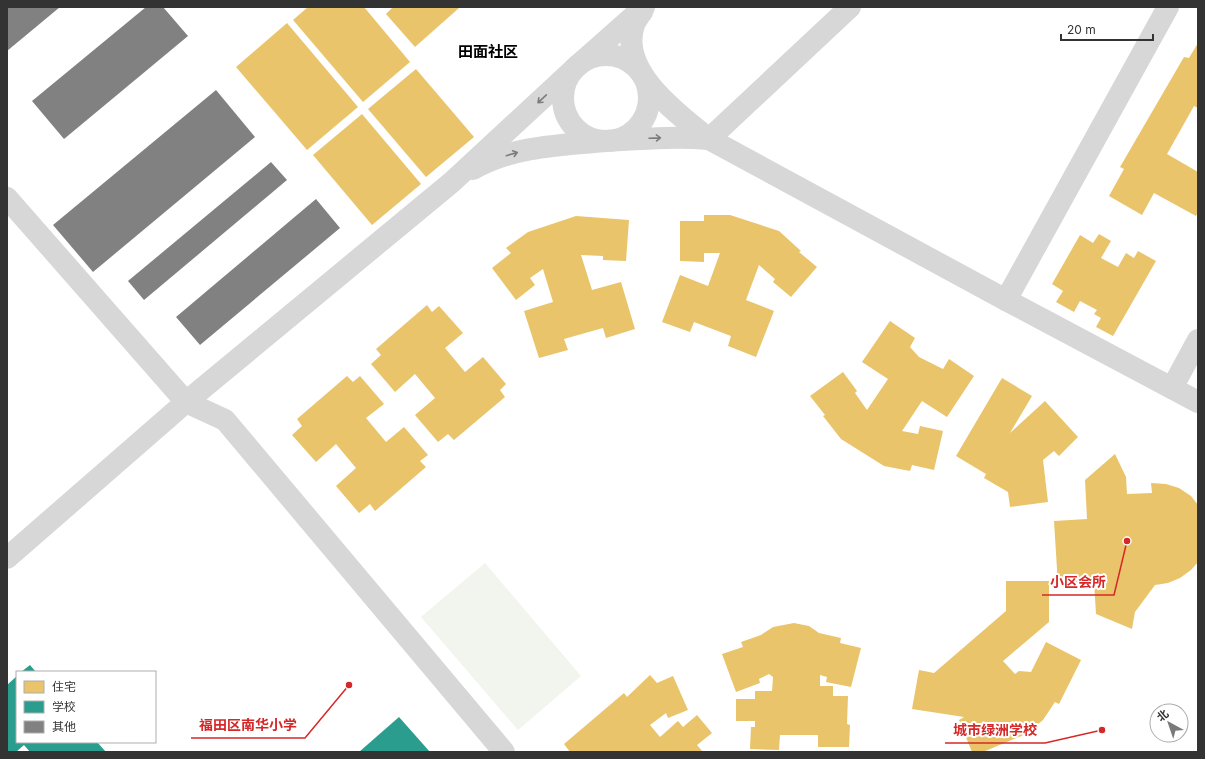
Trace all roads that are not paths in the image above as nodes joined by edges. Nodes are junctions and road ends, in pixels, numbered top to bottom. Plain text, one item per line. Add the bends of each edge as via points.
1 (644, 7) edge
2 (850, 7) edge
3 (1168, 7) edge
4 (574, 69) junction
5 (641, 72) junction
6 (710, 139) junction
7 (606, 141) junction
8 (452, 182) junction
9 (7, 198) edge
10 (1006, 300) junction
11 (1198, 340) edge
12 (1172, 388) junction
13 (186, 402) junction
14 (1198, 402) edge
15 (7, 558) edge
16 (504, 752) edge

1 - 4 street
1 - 5 street via 634,25 632,42 634,57
2 - 6 street
3 - 10 street
4 - 5 street via 596,56 608,55 621,57
4 - 7 street via 563,95 564,109 570,122 580,132 592,139
4 -> 8 street
5 - 6 street via 669,106
5 - 7 street via 648,84 650,98 642,124 620,139
7 -> 6 street via 684,137
6 - 10 street
8 -> 7 street via 481,165 511,154 541,147
8 - 13 street
9 - 13 street
10 - 12 street
11 - 12 street
12 - 14 street
13 - 15 street
13 - 16 street via 225,420

